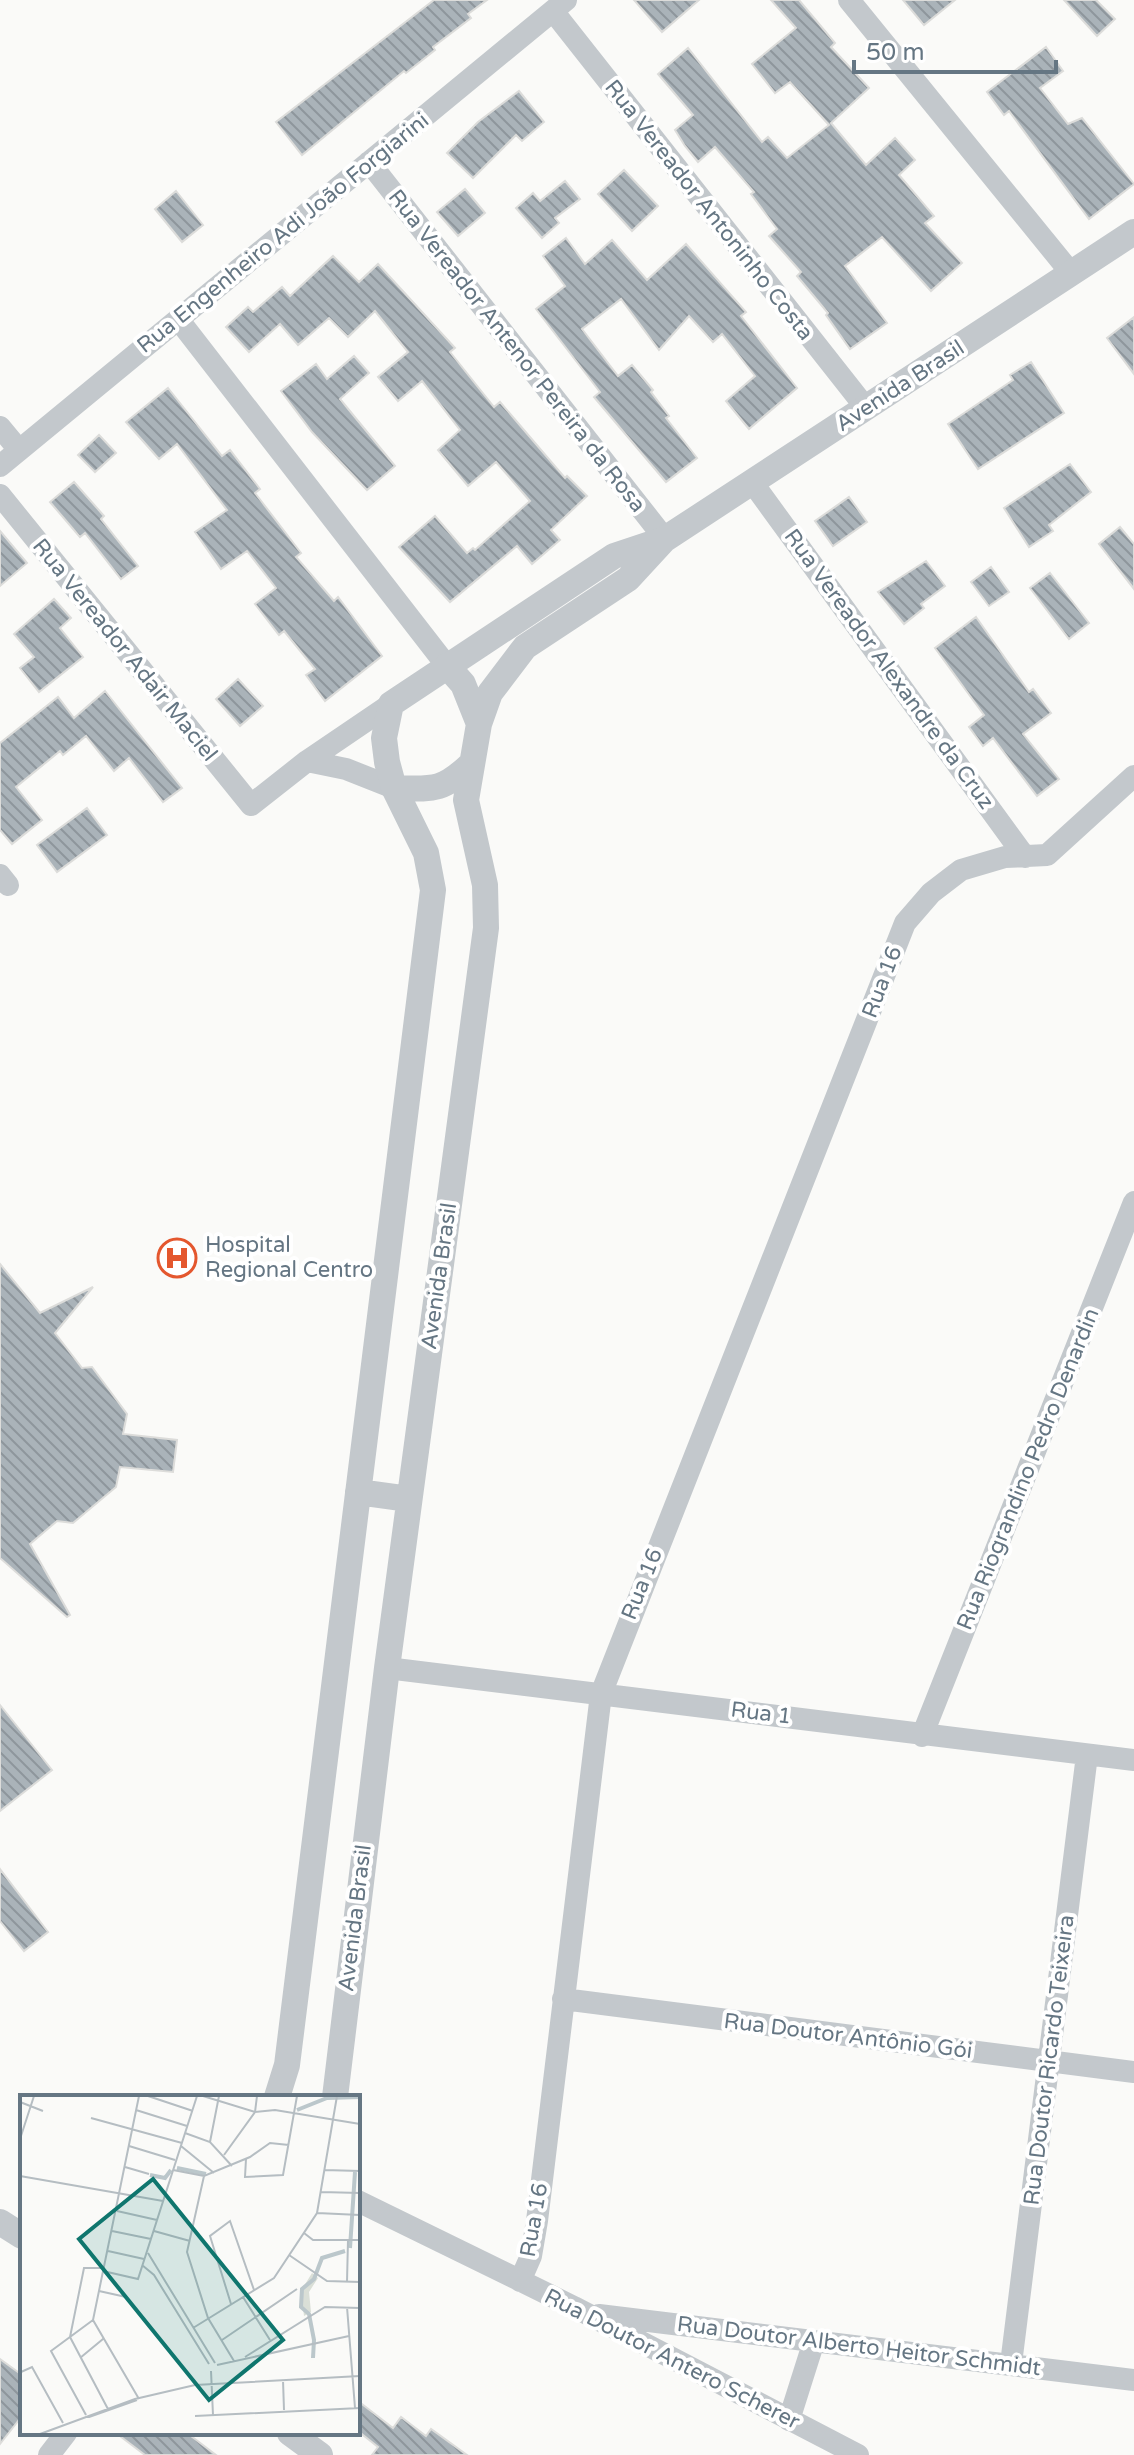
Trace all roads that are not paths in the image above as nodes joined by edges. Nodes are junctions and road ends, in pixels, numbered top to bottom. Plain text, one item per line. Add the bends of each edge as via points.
1 (849, 0) edge
2 (560, 6) edge
3 (369, 162) junction
4 (1134, 232) edge
5 (1071, 273) junction
6 (178, 319) junction
7 (866, 408) junction
8 (0, 427) edge
9 (19, 450) junction
10 (0, 466) edge
11 (752, 482) junction
12 (0, 495) edge
13 (665, 539) junction
14 (447, 666) junction
15 (391, 704) junction
16 (479, 724) junction
17 (307, 761) junction
18 (471, 764) junction
19 (1134, 776) edge
20 (394, 788) junction
21 (251, 805) joint
22 (1025, 857) junction
23 (1134, 1202) edge
24 (358, 1492) junction
25 (409, 1499) junction
26 (387, 1668) junction
27 (601, 1694) junction
28 (922, 1736) junction
29 (1087, 1755) junction
30 (1134, 1760) edge
31 (563, 1999) junction
32 (1049, 2062) junction
33 (1134, 2072) edge
34 (278, 2095) edge
35 (335, 2095) edge
36 (360, 2202) edge
37 (0, 2222) edge
38 (20, 2235) edge
39 (520, 2281) junction
40 (584, 2313) junction
41 (814, 2341) junction
42 (1011, 2364) junction
43 (1134, 2380) edge
44 (789, 2420) junction
45 (64, 2435) edge
46 (293, 2435) edge
47 (49, 2455) edge
48 (320, 2455) edge
49 (858, 2455) edge

1 - 5 street
2 - 3 street, Rua Engenheiro Adi João Forgiarini
2 - 7 street, Rua Vereador Antoninho Costa
3 - 6 street, Rua Engenheiro Adi João Forgiarini
3 - 13 street, Rua Vereador Antenor Pereira da Rosa
4 - 5 street, Avenida Brasil
5 - 7 street, Avenida Brasil
6 - 9 street, Rua Engenheiro Adi João Forgiarini
6 - 14 street
7 - 11 street, Avenida Brasil
8 - 9 street
9 - 10 street, Rua Engenheiro Adi João Forgiarini
11 - 13 street, Avenida Brasil
11 - 22 street, Rua Vereador Alexandre da Cruz
12 - 21 street, Rua Vereador Adair Maciel
13 - 14 street, Avenida Brasil via 614,556
13 - 16 street, Avenida Brasil via 628,579 525,647 490,693
14 - 15 street, Avenida Brasil
14 - 16 street via 463,684
15 - 17 street, Avenida Brasil
15 - 20 street via 384,738
16 - 18 street, Avenida Brasil
17 - 20 street
17 - 21 street, Avenida Brasil
18 - 20 street via 451,784
18 - 25 street, Avenida Brasil via 466,800 485,885 486,928
19 - 22 street, Rua 16 via 1047,855
20 - 24 street via 426,853 433,890
22 - 27 street, Rua 16 via 961,870 905,923
23 - 28 street, Rua Riograndino Pedro Denardin
24 - 25 street
24 - 34 street via 287,2065
25 - 26 street, Avenida Brasil
26 - 27 street, Rua 1
26 - 35 street, Avenida Brasil
27 - 28 street, Rua 1
27 - 31 street, Rua 16
28 - 29 street, Rua 1
29 - 30 street, Rua 1
29 - 32 street, Rua Doutor Ricardo Teixeira
31 - 32 street, Rua Doutor Antônio Gói
31 - 39 street, Rua 16 via 537,2221
32 - 33 street, Rua Doutor Antônio Gói
32 - 42 street, Rua Doutor Ricardo Teixeira
36 - 39 street, Rua Doutor Antero Scherer
37 - 38 street
39 - 40 street, Rua Doutor Antero Scherer
40 - 41 street, Rua Doutor Alberto Heitor Schmidt
40 - 44 street, Rua Doutor Antero Scherer
41 - 42 street, Rua Doutor Alberto Heitor Schmidt
41 - 44 street
42 - 43 street, Rua Doutor Alberto Heitor Schmidt
44 - 49 street, Rua Doutor Antero Scherer
45 - 47 street
46 - 48 street

